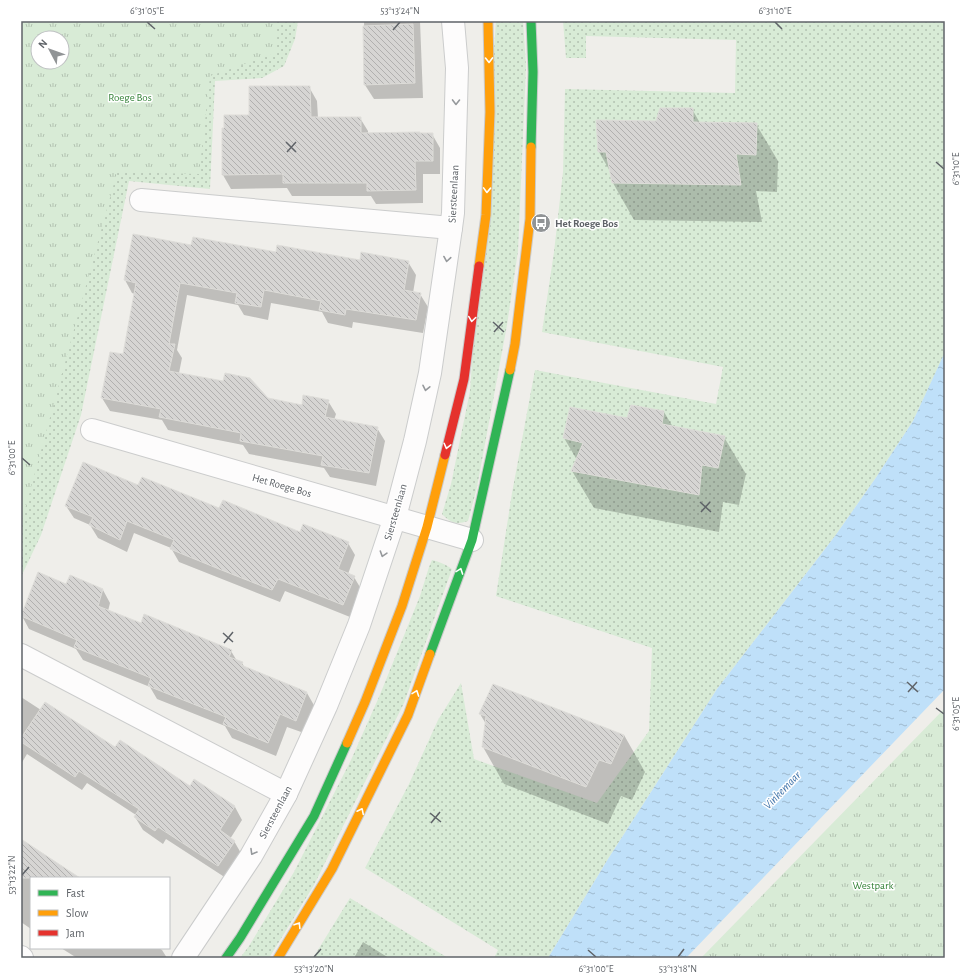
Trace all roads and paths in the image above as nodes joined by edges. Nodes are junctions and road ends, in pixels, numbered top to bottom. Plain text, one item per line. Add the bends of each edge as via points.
1 (453, 21) edge
2 (488, 21) edge
3 (531, 21) edge
4 (141, 200) dead end
5 (451, 228) junction
6 (92, 430) dead end
7 (395, 517) junction
8 (427, 527) junction
9 (472, 540) junction
10 (21, 655) edge
11 (286, 794) junction
12 (183, 958) edge
13 (226, 958) edge
14 (278, 958) edge

1 -> 5 street, Siersteenlaan via 457,68
2 -> 8 main road via 490,112 486,215 464,378
3 - 9 main road via 533,72 530,219 515,344
4 - 5 street
5 -> 7 street, Siersteenlaan via 430,373
6 - 7 street, Het Roege Bos
7 - 8 street, Het Roege Bos
7 -> 11 street, Siersteenlaan via 359,625
8 - 9 street, Het Roege Bos
8 - 13 main road via 402,606 365,702 316,811
14 -> 9 main road via 332,869 408,715
10 - 11 street
11 -> 12 street, Siersteenlaan via 251,856

